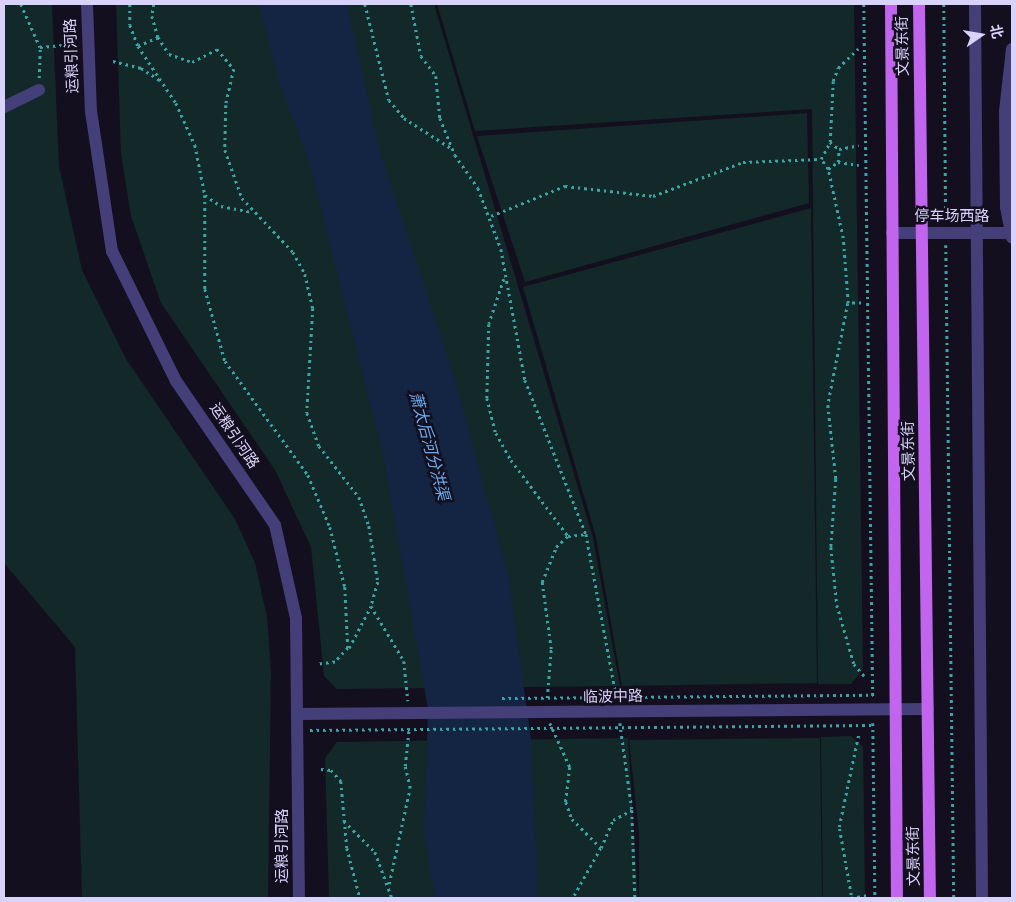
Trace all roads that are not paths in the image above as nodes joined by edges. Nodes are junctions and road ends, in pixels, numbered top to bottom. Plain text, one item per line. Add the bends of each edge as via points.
1 (87, 4) edge
2 (891, 4) edge
3 (919, 4) edge
4 (975, 4) edge
5 (1012, 48) edge
6 (39, 90) road end
7 (4, 107) edge
8 (892, 232) junction
9 (922, 233) junction
10 (976, 234) junction
11 (1012, 234) edge
12 (928, 709) junction
13 (894, 711) junction
14 (298, 714) junction
15 (299, 898) edge
16 (898, 898) edge
17 (930, 898) edge
18 (982, 898) edge

1 - 14 street, 运粮引河路 via 90,111 112,252 176,381 275,525 296,618
2 - 8 main road, 文景东街
3 - 9 main road, 文景东街
4 - 10 street
5 - 11 street via 1005,111 1006,207
6 - 7 street
8 - 9 street, 停车场西路
8 - 13 main road, 文景东街
9 - 10 street, 停车场西路
9 - 12 main road, 文景东街
10 - 11 street, 停车场西路
10 - 18 street
12 - 13 street, 临波中路
12 - 17 main road, 文景东街
13 - 14 street, 临波中路
13 - 16 main road, 文景东街
14 - 15 street, 运粮引河路

